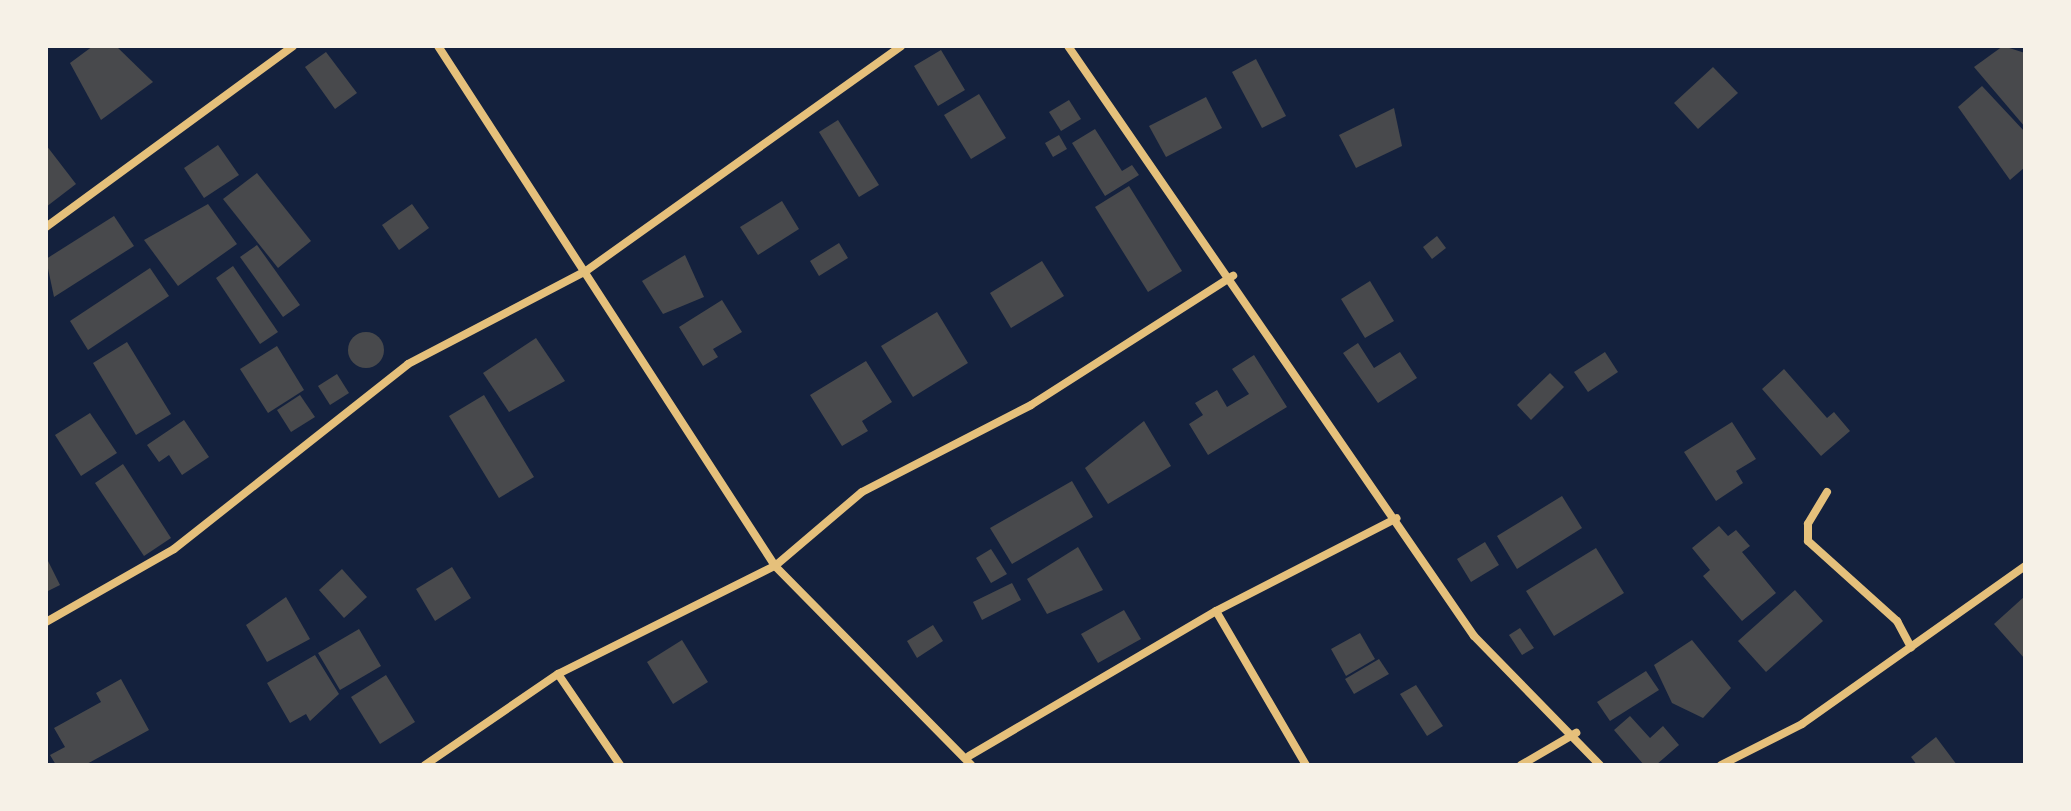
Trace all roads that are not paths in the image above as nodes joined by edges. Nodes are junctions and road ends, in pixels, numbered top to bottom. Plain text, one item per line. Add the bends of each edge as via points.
1 (293, 46) edge
2 (438, 46) edge
3 (901, 46) edge
4 (1068, 46) edge
5 (46, 227) edge
6 (586, 271) junction
7 (1233, 276) junction
8 (1827, 492) dead end
9 (1397, 518) junction
10 (775, 566) junction
11 (2025, 566) edge
12 (1216, 611) junction
13 (46, 622) edge
14 (1911, 647) junction
15 (558, 674) junction
16 (1576, 733) junction
17 (970, 761) edge
18 (425, 765) edge
19 (620, 765) edge
20 (1306, 765) edge
21 (1521, 765) edge
22 (1600, 765) edge
23 (1721, 765) edge

1 - 5 street
2 - 6 street
3 - 6 street
4 - 7 street
6 - 10 street
6 - 13 street via 408,364 174,549
7 - 9 street
7 - 10 street via 1031,405 862,492
8 - 14 street via 1808,524 1808,541 1897,621
9 - 12 street
9 - 16 street via 1474,636
10 - 15 street
10 - 17 street
11 - 14 street
12 - 17 street
12 - 20 street
14 - 23 street via 1802,724
15 - 18 street
15 - 19 street
16 - 21 street
16 - 22 street

